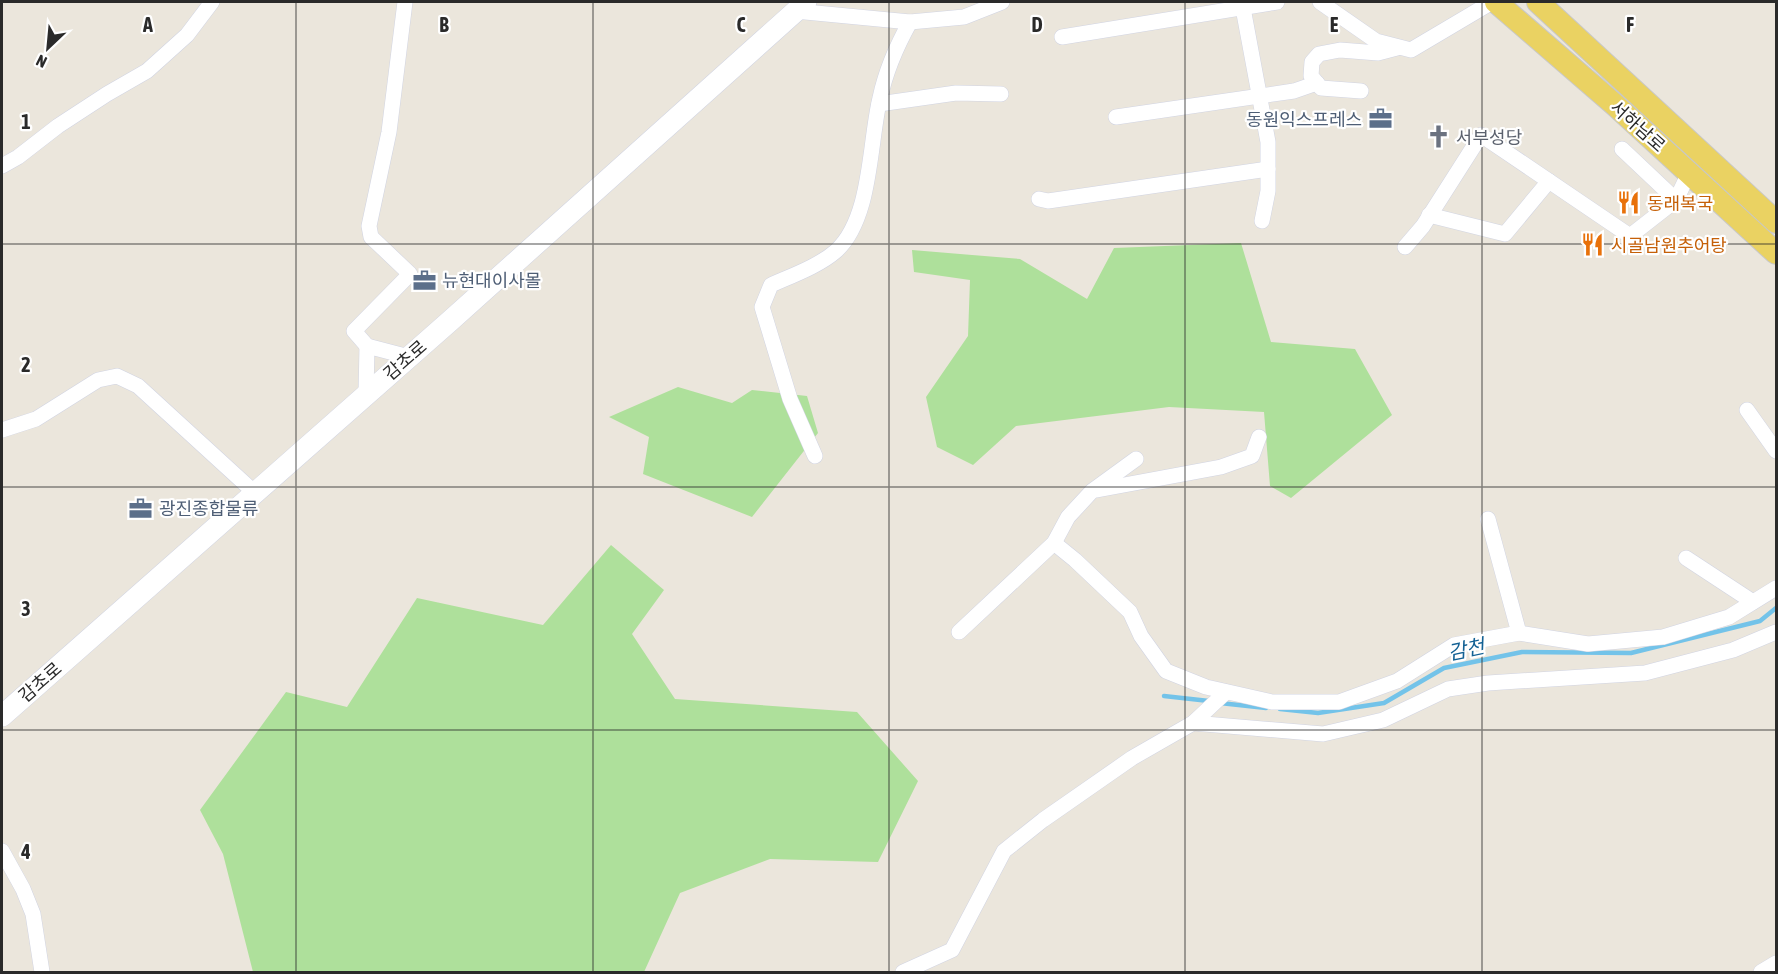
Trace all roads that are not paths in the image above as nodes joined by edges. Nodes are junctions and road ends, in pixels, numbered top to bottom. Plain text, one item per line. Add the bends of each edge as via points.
1 (212, 2) edge
2 (405, 2) edge
3 (1002, 2) edge
4 (1277, 2) edge
5 (1320, 2) edge
6 (1494, 2) edge
7 (1538, 2) edge
8 (800, 6) edge
9 (1243, 8) junction
10 (910, 22) junction
11 (1062, 37) dead end
12 (1400, 48) junction
13 (1317, 83) junction
14 (1361, 91) dead end
15 (1001, 94) dead end
16 (1259, 96) junction
17 (879, 104) junction
18 (1116, 117) dead end
19 (1622, 149) dead end
20 (2, 166) edge
21 (1268, 169) junction
22 (1689, 173) junction
23 (1549, 181) junction
24 (1039, 199) dead end
25 (1676, 200) junction
26 (1429, 216) junction
27 (1262, 221) dead end
28 (1776, 222) edge
29 (1406, 247) dead end
30 (1776, 254) edge
31 (367, 346) junction
32 (409, 357) junction
33 (366, 394) junction
34 (1747, 410) dead end
35 (2, 430) edge
36 (1259, 437) dead end
37 (1776, 451) edge
38 (815, 456) dead end
39 (1136, 459) dead end
40 (1092, 491) junction
41 (254, 492) junction
42 (1488, 519) dead end
43 (1054, 543) junction
44 (1686, 558) dead end
45 (1776, 588) edge
46 (1753, 602) junction
47 (959, 632) dead end
48 (1776, 632) edge
49 (1519, 633) junction
50 (1225, 693) junction
51 (2, 716) edge
52 (1198, 718) junction
53 (2, 851) edge
54 (1776, 963) edge
55 (42, 972) edge
56 (903, 972) edge
57 (1761, 972) edge

1 - 20 street via 187,34 147,71
2 - 31 street via 388,132 369,226 371,237 410,274 354,331
3 - 10 street via 964,17
4 - 9 street
5 - 12 street via 1376,41
6 - 12 street via 1411,50
6 - 22 main road, 서하남로
7 - 28 main road, 서하남로
8 - 10 street
8 - 32 main road, 감초로
9 - 11 street
9 - 16 street
10 - 17 street via 894,50
12 - 13 street via 1378,53 1340,50 1319,54 1312,62 1311,76
13 - 14 street via 1321,88
13 - 16 street
15 - 17 street via 956,93
16 - 18 street
16 - 21 street via 1268,142
17 - 38 street via 866,191 854,226 836,250 771,285 762,307 790,399
19 - 25 street
21 - 24 street via 1048,201
21 - 27 street
22 - 25 street
22 - 30 main road, 서하남로
23 - 25 street via 1630,236
23 - 26 street via 1505,234
23 - 26 street via 1481,135
26 - 29 street
31 - 32 street
31 - 33 street
32 - 33 main road, 감초로
33 - 41 main road, 감초로
34 - 37 street
35 - 41 street via 36,418 98,380 117,376 138,386
36 - 40 street via 1252,456 1221,467
39 - 40 street
40 - 43 street via 1068,517
41 - 51 main road, 감초로
42 - 49 street
43 - 47 street
43 - 50 street via 1130,612 1141,636 1166,671
44 - 46 street
45 - 46 street
46 - 49 street via 1729,617 1663,637 1588,644
48 - 52 street via 1733,650 1645,673 1449,689 1383,720 1323,734
49 - 50 street via 1454,645 1397,681 1339,702 1272,702
50 - 52 street
52 - 56 street via 1131,758 1004,851 952,950
53 - 55 street via 33,914
54 - 57 street

